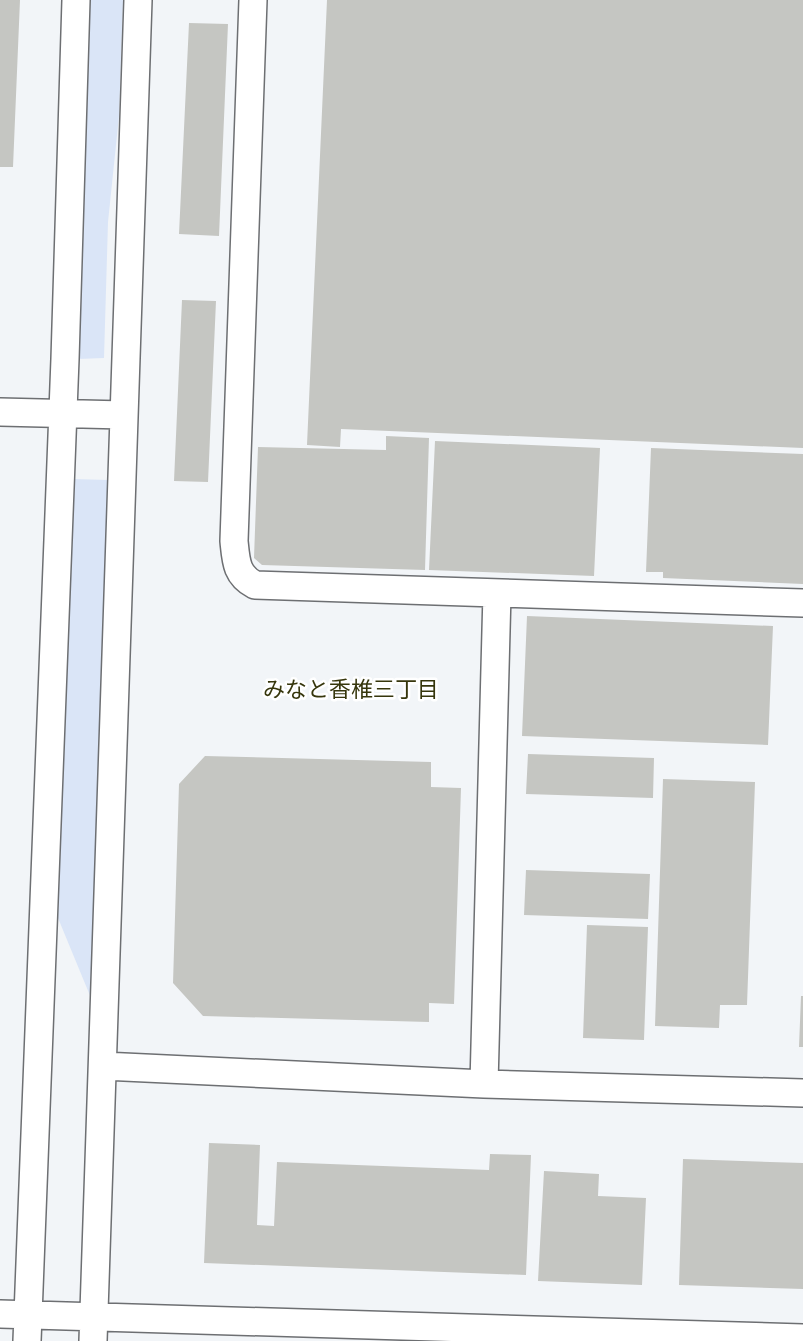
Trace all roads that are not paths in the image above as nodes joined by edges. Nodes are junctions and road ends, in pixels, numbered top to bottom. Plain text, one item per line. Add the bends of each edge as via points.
1 (76, 0) edge
2 (138, 0) edge
3 (253, 0) edge
4 (0, 412) edge
5 (62, 413) junction
6 (124, 415) junction
7 (497, 593) junction
8 (803, 603) edge
9 (103, 1066) junction
10 (484, 1084) junction
11 (803, 1093) edge
12 (0, 1314) edge
13 (27, 1328) edge
14 (93, 1329) edge
15 (521, 1336) edge
16 (558, 1336) edge
17 (803, 1338) edge

1 - 5 street
2 - 6 street
3 - 7 street via 236,563 244,579 255,585
4 - 5 street
5 - 6 street
5 - 13 street
6 - 9 street
7 - 8 street
7 - 10 street
9 - 10 street
9 - 14 street
10 - 11 street
12 - 13 street
13 - 14 street
14 - 15 street
15 - 16 street
16 - 17 street

